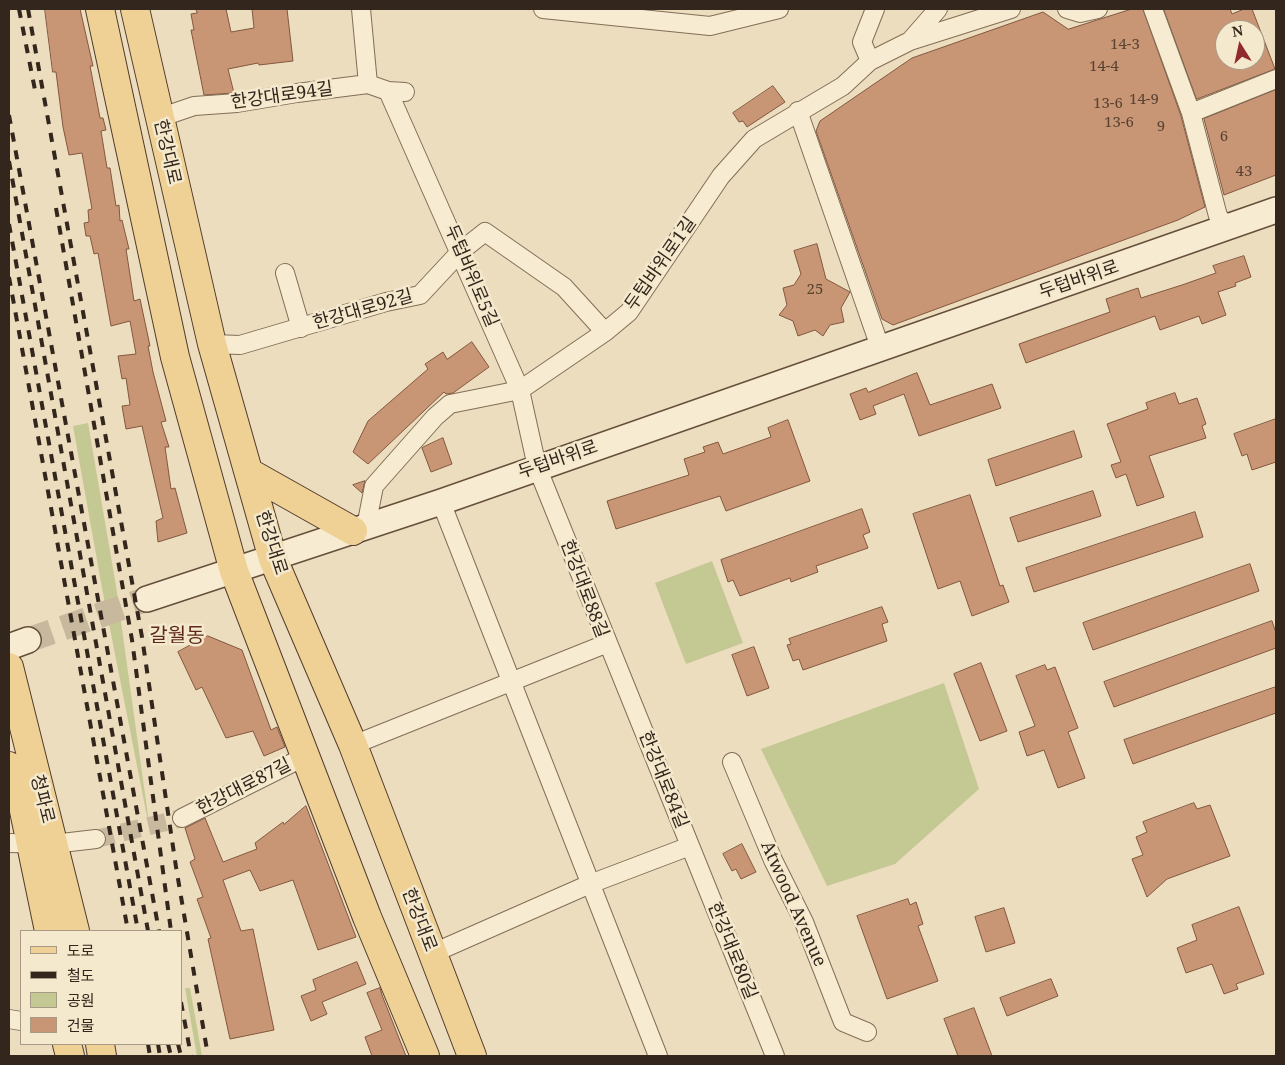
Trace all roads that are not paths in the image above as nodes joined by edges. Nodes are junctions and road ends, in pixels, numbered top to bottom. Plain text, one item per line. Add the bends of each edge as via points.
1 (100, 9) edge
2 (135, 9) edge
3 (361, 9) edge
4 (543, 9) edge
5 (779, 9) edge
6 (875, 9) edge
7 (938, 9) edge
8 (1012, 9) edge
9 (1067, 9) edge
10 (1098, 9) edge
11 (1152, 9) edge
12 (910, 42) junction
13 (870, 61) junction
14 (1276, 79) edge
15 (368, 84) junction
16 (397, 92) joint
17 (798, 111) junction
18 (1191, 113) junction
19 (160, 118) junction
20 (1276, 210) edge
21 (1228, 228) junction
22 (461, 251) junction
23 (285, 273) dead end
24 (301, 328) junction
25 (605, 332) junction
26 (212, 344) junction
27 (881, 350) junction
28 (520, 390) junction
29 (537, 467) junction
30 (250, 473) junction
31 (441, 502) junction
32 (360, 529) junction
33 (273, 559) junction
34 (234, 571) junction
35 (147, 599) tunnel mouth
36 (608, 643) junction
37 (9, 668) edge
38 (512, 683) junction
39 (353, 745) junction
40 (306, 756) junction
41 (732, 762) dead end
42 (9, 766) edge
43 (182, 818) tunnel mouth
44 (96, 839) tunnel mouth
45 (23, 844) edge
46 (690, 846) junction
47 (590, 884) junction
48 (49, 930) edge
49 (73, 930) edge
50 (431, 954) junction
51 (867, 1032) dead end
52 (425, 1056) edge
53 (472, 1056) edge
54 (658, 1056) edge
55 (774, 1056) edge

1 - 34 main road, 한강대로 via 174,357
2 - 19 main road, 한강대로
3 - 15 street
4 - 5 street via 710,26
6 - 13 street via 862,42
7 - 12 street
8 - 12 street, 두텁바위로1길
9 - 10 street via 1080,13
11 - 18 street
12 - 13 street, 두텁바위로1길
13 - 17 street, 두텁바위로1길 via 843,86
14 - 18 street
15 - 16 street, 한강대로94길
15 - 19 street, 한강대로94길 via 298,92 237,104 194,106
16 - 22 street, 두텁바위로5길
17 - 25 street, 두텁바위로1길 via 754,139 721,176 629,312
17 - 27 street
18 - 21 street via 1218,216
19 - 26 main road, 한강대로
20 - 21 main road, 두텁바위로
21 - 27 main road, 두텁바위로
22 - 24 street, 한강대로92길 via 420,295
22 - 25 street, 한강대로92길 via 485,232 564,287
22 - 28 street, 두텁바위로5길
23 - 24 street
24 - 26 street, 한강대로92길 via 240,344
25 - 28 street, 두텁바위로1길
26 - 30 main road, 한강대로
27 - 29 main road, 두텁바위로
28 - 29 street, 두텁바위로5길
28 - 32 street, 두텁바위로1길 via 450,404 435,417 374,486
29 - 31 main road, 두텁바위로
29 - 36 street, 한강대로88길
30 - 32 main road
30 - 33 main road, 한강대로
31 - 32 main road, 두텁바위로
31 - 38 street
32 - 33 main road, 두텁바위로
33 - 34 main road, 두텁바위로
33 - 39 main road, 한강대로
34 - 35 main road, 두텁바위로
34 - 40 main road, 한강대로
36 - 38 street, 한강대로88길
36 - 46 street, 한강대로84길
37 - 45 main road, 청파로
38 - 39 street, 한강대로88길
38 - 47 street
39 - 50 main road, 한강대로
40 - 43 street, 한강대로87길
40 - 52 main road, 한강대로
41 - 51 street, Atwood Avenue via 773,860 804,922 843,1022
42 - 45 main road, 청파로 via 23,806
44 - 45 street
45 - 48 main road, 청파로
45 - 49 main road, 청파로
46 - 47 street, 한강대로84길
46 - 55 street, 한강대로80길
47 - 50 street, 한강대로84길
47 - 54 street
50 - 53 main road, 한강대로

